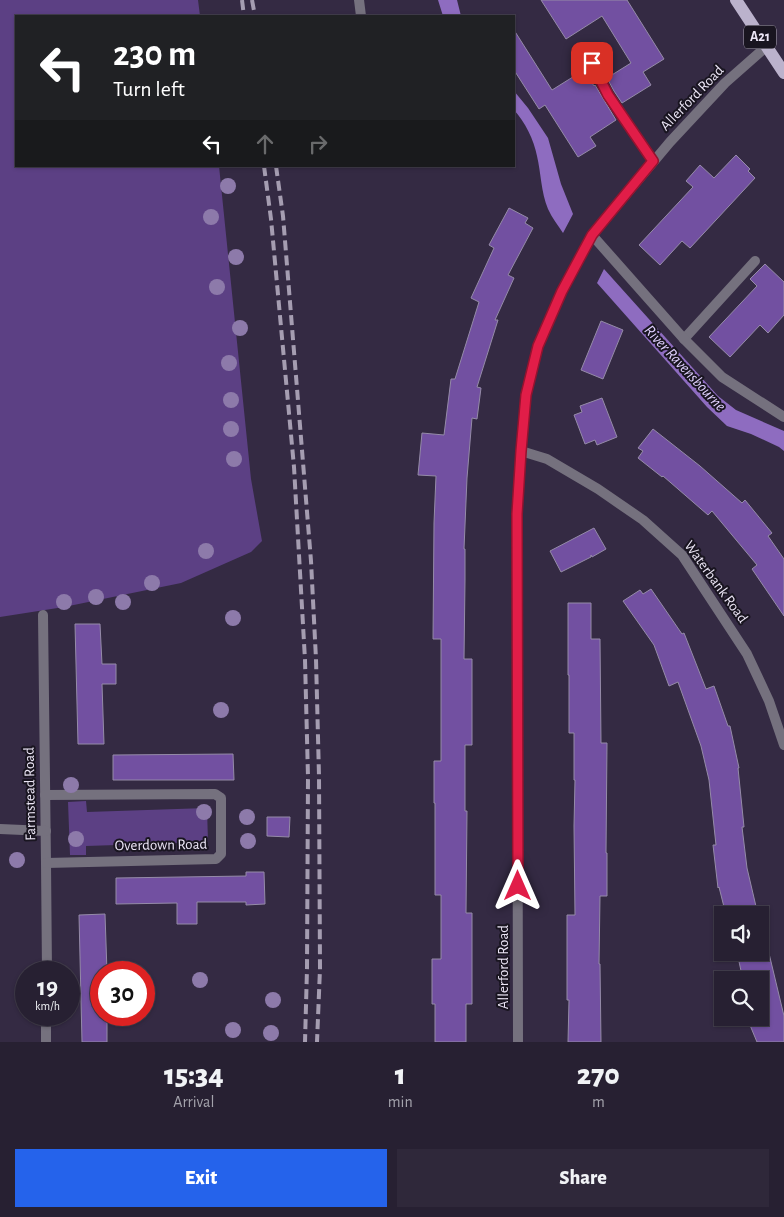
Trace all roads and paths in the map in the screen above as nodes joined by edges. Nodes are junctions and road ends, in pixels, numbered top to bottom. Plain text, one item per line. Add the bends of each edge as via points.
1 (360, 0) edge
2 (736, 0) edge
3 (362, 15) edge
4 (767, 46) junction
5 (583, 47) dead end
6 (784, 73) edge
7 (653, 161) junction
8 (592, 235) junction
9 (755, 261) dead end
10 (684, 339) junction
11 (784, 417) edge
12 (521, 451) junction
13 (43, 615) dead end
14 (784, 745) edge
15 (46, 796) junction
16 (0, 829) edge
17 (46, 831) junction
18 (46, 863) junction
19 (46, 961) edge
20 (46, 1026) edge
21 (46, 1042) edge
22 (518, 1042) edge

1 - 3 street
2 - 4 main road, A21
4 - 6 main road, A21
4 - 7 street, Allerford Road via 725,83
5 - 7 street via 608,95
7 - 8 street, Allerford Road
8 - 10 street
8 - 12 street, Allerford Road via 538,346 526,395
9 - 10 street
10 - 11 street via 722,377
12 - 14 street, Waterbank Road via 547,459 598,489 643,520 682,555 748,654
12 - 22 street, Allerford Road via 517,514
13 - 15 street, Farmstead Road
15 - 17 street, Farmstead Road
15 - 18 street, Overdown Road via 215,794 221,798 221,854 216,859
16 - 17 street
17 - 18 street, Farmstead Road
18 - 19 street, Farmstead Road
20 - 21 street

